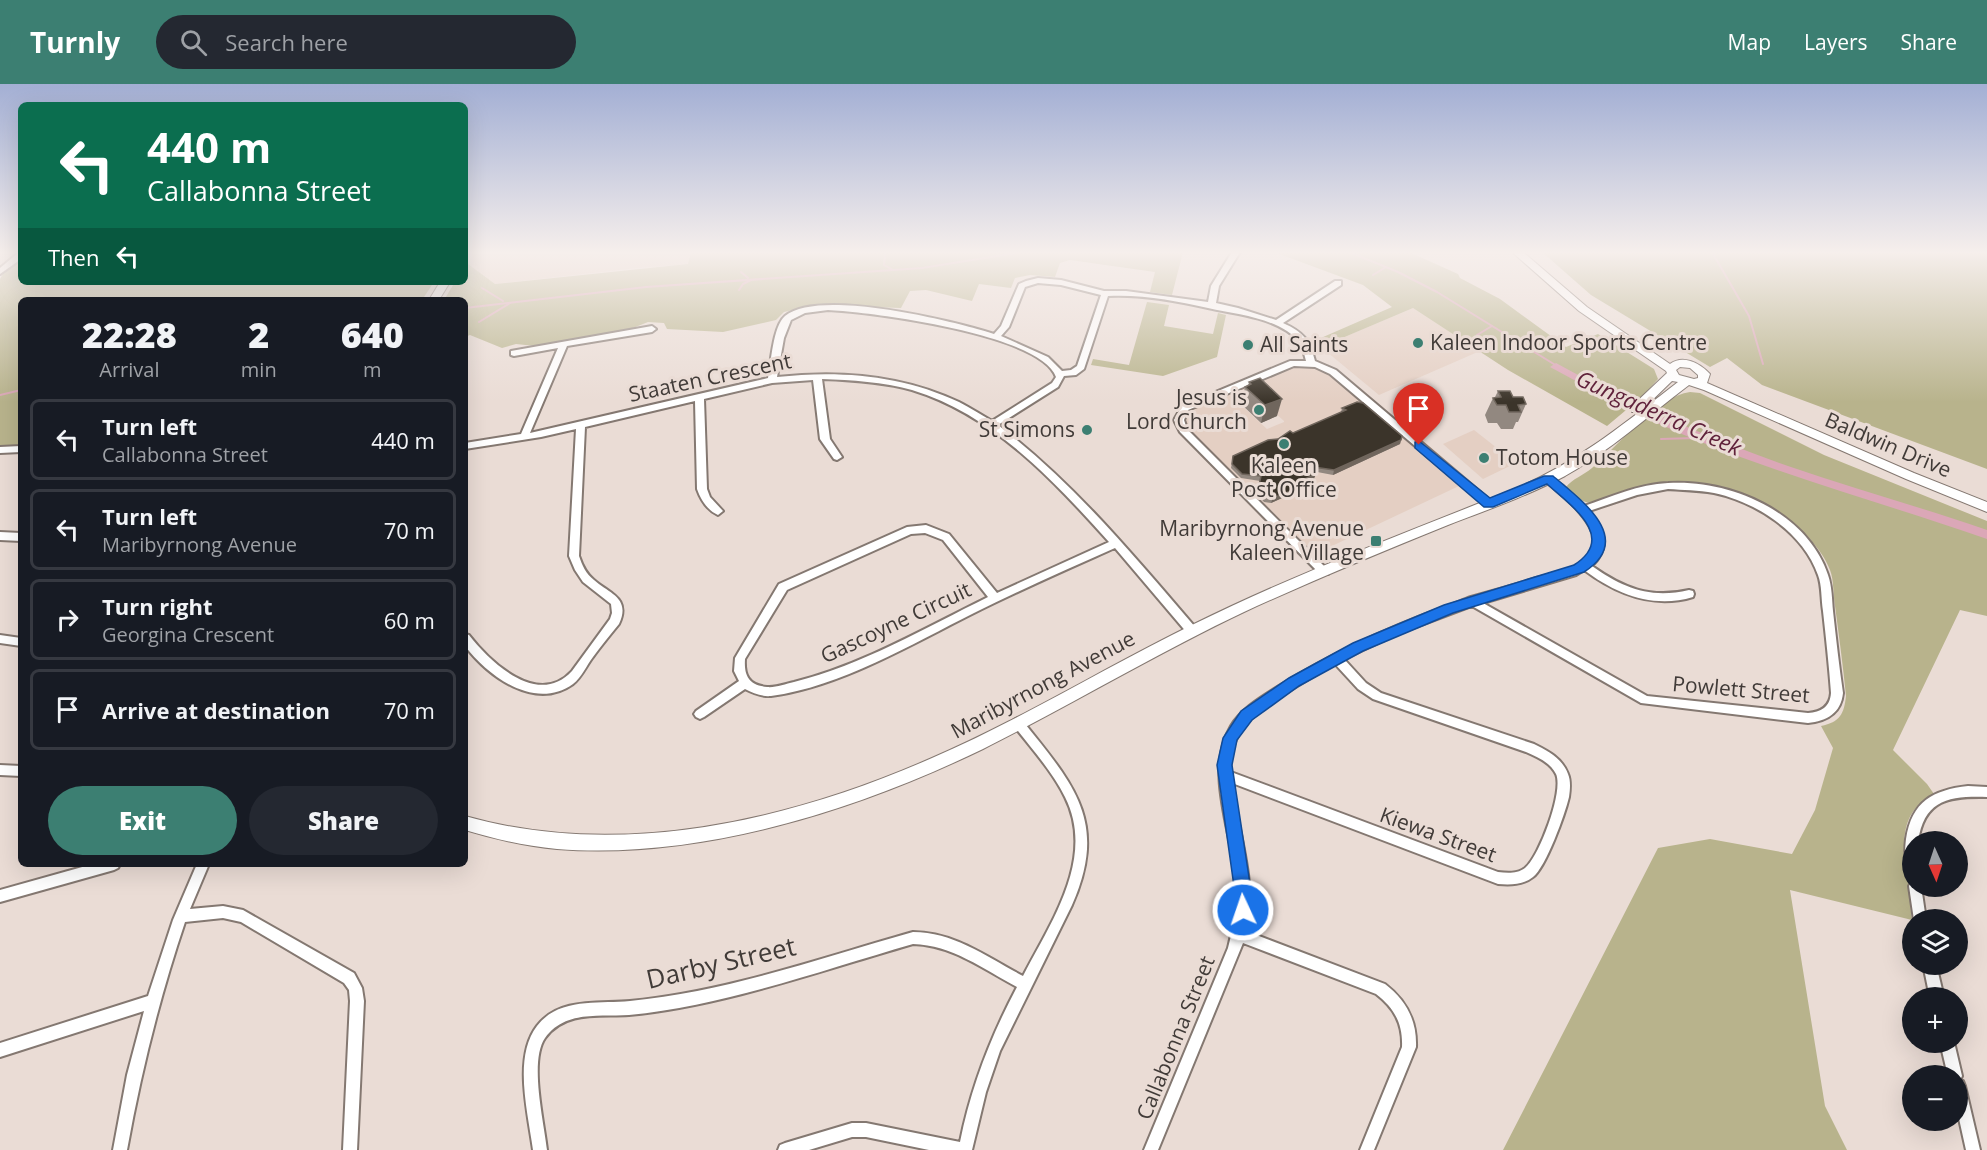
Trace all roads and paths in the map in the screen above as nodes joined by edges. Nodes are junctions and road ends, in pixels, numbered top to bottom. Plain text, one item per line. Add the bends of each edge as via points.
1 (1015, 302) edge
2 (1102, 302) edge
3 (1183, 302) edge
4 (1212, 302) edge
5 (1310, 302) edge
6 (1575, 302) edge
7 (1211, 306) junction
8 (1278, 323) junction
9 (652, 329) dead end
10 (996, 337) junction
11 (564, 344) junction
12 (514, 353) dead end
13 (1311, 363) junction
14 (1673, 369) junction
15 (1060, 374) junction
16 (817, 376) junction
17 (772, 380) junction
18 (1695, 381) junction
19 (699, 396) junction
20 (1653, 400) junction
21 (581, 425) junction
22 (992, 425) junction
23 (524, 437) junction
24 (468, 446) edge
25 (18, 449) edge
26 (0, 450) edge
27 (837, 457) dead end
28 (1548, 479) junction
29 (1489, 504) junction
30 (1987, 507) edge
31 (1584, 509) junction
32 (718, 511) dead end
33 (0, 536) edge
34 (18, 537) edge
35 (1116, 543) junction
36 (1585, 566) junction
37 (1324, 571) junction
38 (1689, 594) dead end
39 (995, 598) junction
40 (1472, 601) junction
41 (1192, 631) junction
42 (0, 639) edge
43 (468, 641) edge
44 (18, 642) edge
45 (1336, 658) junction
46 (745, 683) junction
47 (700, 714) dead end
48 (1018, 723) junction
49 (0, 770) edge
50 (18, 771) edge
51 (1225, 776) junction
52 (1987, 792) edge
53 (468, 824) edge
54 (1912, 831) edge
55 (103, 867) edge
56 (202, 867) edge
57 (0, 896) edge
58 (181, 916) junction
59 (1239, 935) junction
60 (1025, 984) junction
61 (152, 1002) junction
62 (0, 1050) edge
63 (1968, 1129) edge
64 (120, 1150) edge
65 (350, 1150) edge
66 (540, 1150) edge
67 (785, 1150) edge
68 (965, 1150) edge
69 (1151, 1150) edge
70 (1367, 1150) edge
71 (1973, 1150) edge

1 - 10 street via 1005,327
2 - 15 street via 1081,367 1073,373
3 - 7 street
4 - 7 street
5 - 8 street
6 - 14 street
7 - 8 street via 1251,312
8 - 13 street via 1310,347
9 - 11 street
10 - 15 street via 1051,363
10 - 17 street via 905,314 804,310 785,322
11 - 12 street
11 - 23 street
13 - 29 street via 1333,372
13 - 37 street via 1293,363 1192,404 1179,420 1185,433
14 - 18 street
14 - 18 street via 1698,368
14 - 20 street, Maribyrnong Avenue
15 - 22 street via 1053,387
16 - 17 street, Staaten Crescent
16 - 22 street, Staaten Crescent via 904,385 957,405
16 - 27 street via 826,443
17 - 19 street, Staaten Crescent
18 - 20 street, Maribyrnong Avenue
18 - 30 street, Baldwin Drive
19 - 21 street, Staaten Crescent
19 - 32 street via 702,489
20 - 28 street, Maribyrnong Avenue via 1609,440
21 - 23 street, Staaten Crescent
21 - 43 street via 574,556 588,581 616,602 615,621 570,680 544,690 529,688 505,675
22 - 35 street, Staaten Crescent via 1058,482
23 - 24 street, Staaten Crescent
25 - 26 street
28 - 29 street, Maribyrnong Avenue
28 - 31 street
29 - 37 street, Maribyrnong Avenue
31 - 36 street via 1596,526 1599,543
31 - 40 street, Powlett Street via 1656,488 1684,486 1737,497 1785,524 1808,545 1824,576 1837,693 1834,707 1821,716 1808,718 1651,702
33 - 34 street
35 - 39 street, Gascoyne Circuit
35 - 41 street, Staaten Crescent
36 - 38 street via 1613,585 1640,595 1666,598
36 - 40 street, Callabonna Street
37 - 41 street, Maribyrnong Avenue
39 - 46 street, Gascoyne Circuit via 875,658 819,680 774,692
39 - 46 street, Gascoyne Circuit via 946,537 926,529 910,530 783,587 740,658 739,671
40 - 45 street, Callabonna Street via 1403,626
41 - 48 street, Maribyrnong Avenue
42 - 44 street
45 - 51 street, Callabonna Street via 1246,715 1227,747
45 - 51 street, Kiewa Street via 1366,690 1377,696 1530,748 1553,762 1564,777 1566,793 1534,868 1519,878 1498,878
46 - 47 street
48 - 53 street, Maribyrnong Avenue via 958,754 880,786 786,816 720,830 645,841 580,844 522,837
48 - 60 street via 1071,797 1082,841 1075,887
49 - 50 street
51 - 59 street, Callabonna Street via 1244,897
52 - 54 street via 1949,794 1925,807
55 - 57 street
56 - 58 street
58 - 61 street
58 - 65 street via 223,912 243,916 349,978 357,1001
59 - 69 street, Callabonna Street
59 - 70 street via 1380,989 1402,1011 1410,1032 1409,1047
60 - 66 street, Darby Street via 944,942 926,937 686,999 571,1012 546,1026 531,1053
60 - 68 street via 991,1057
61 - 62 street
61 - 64 street
63 - 71 street
67 - 68 street via 852,1130

